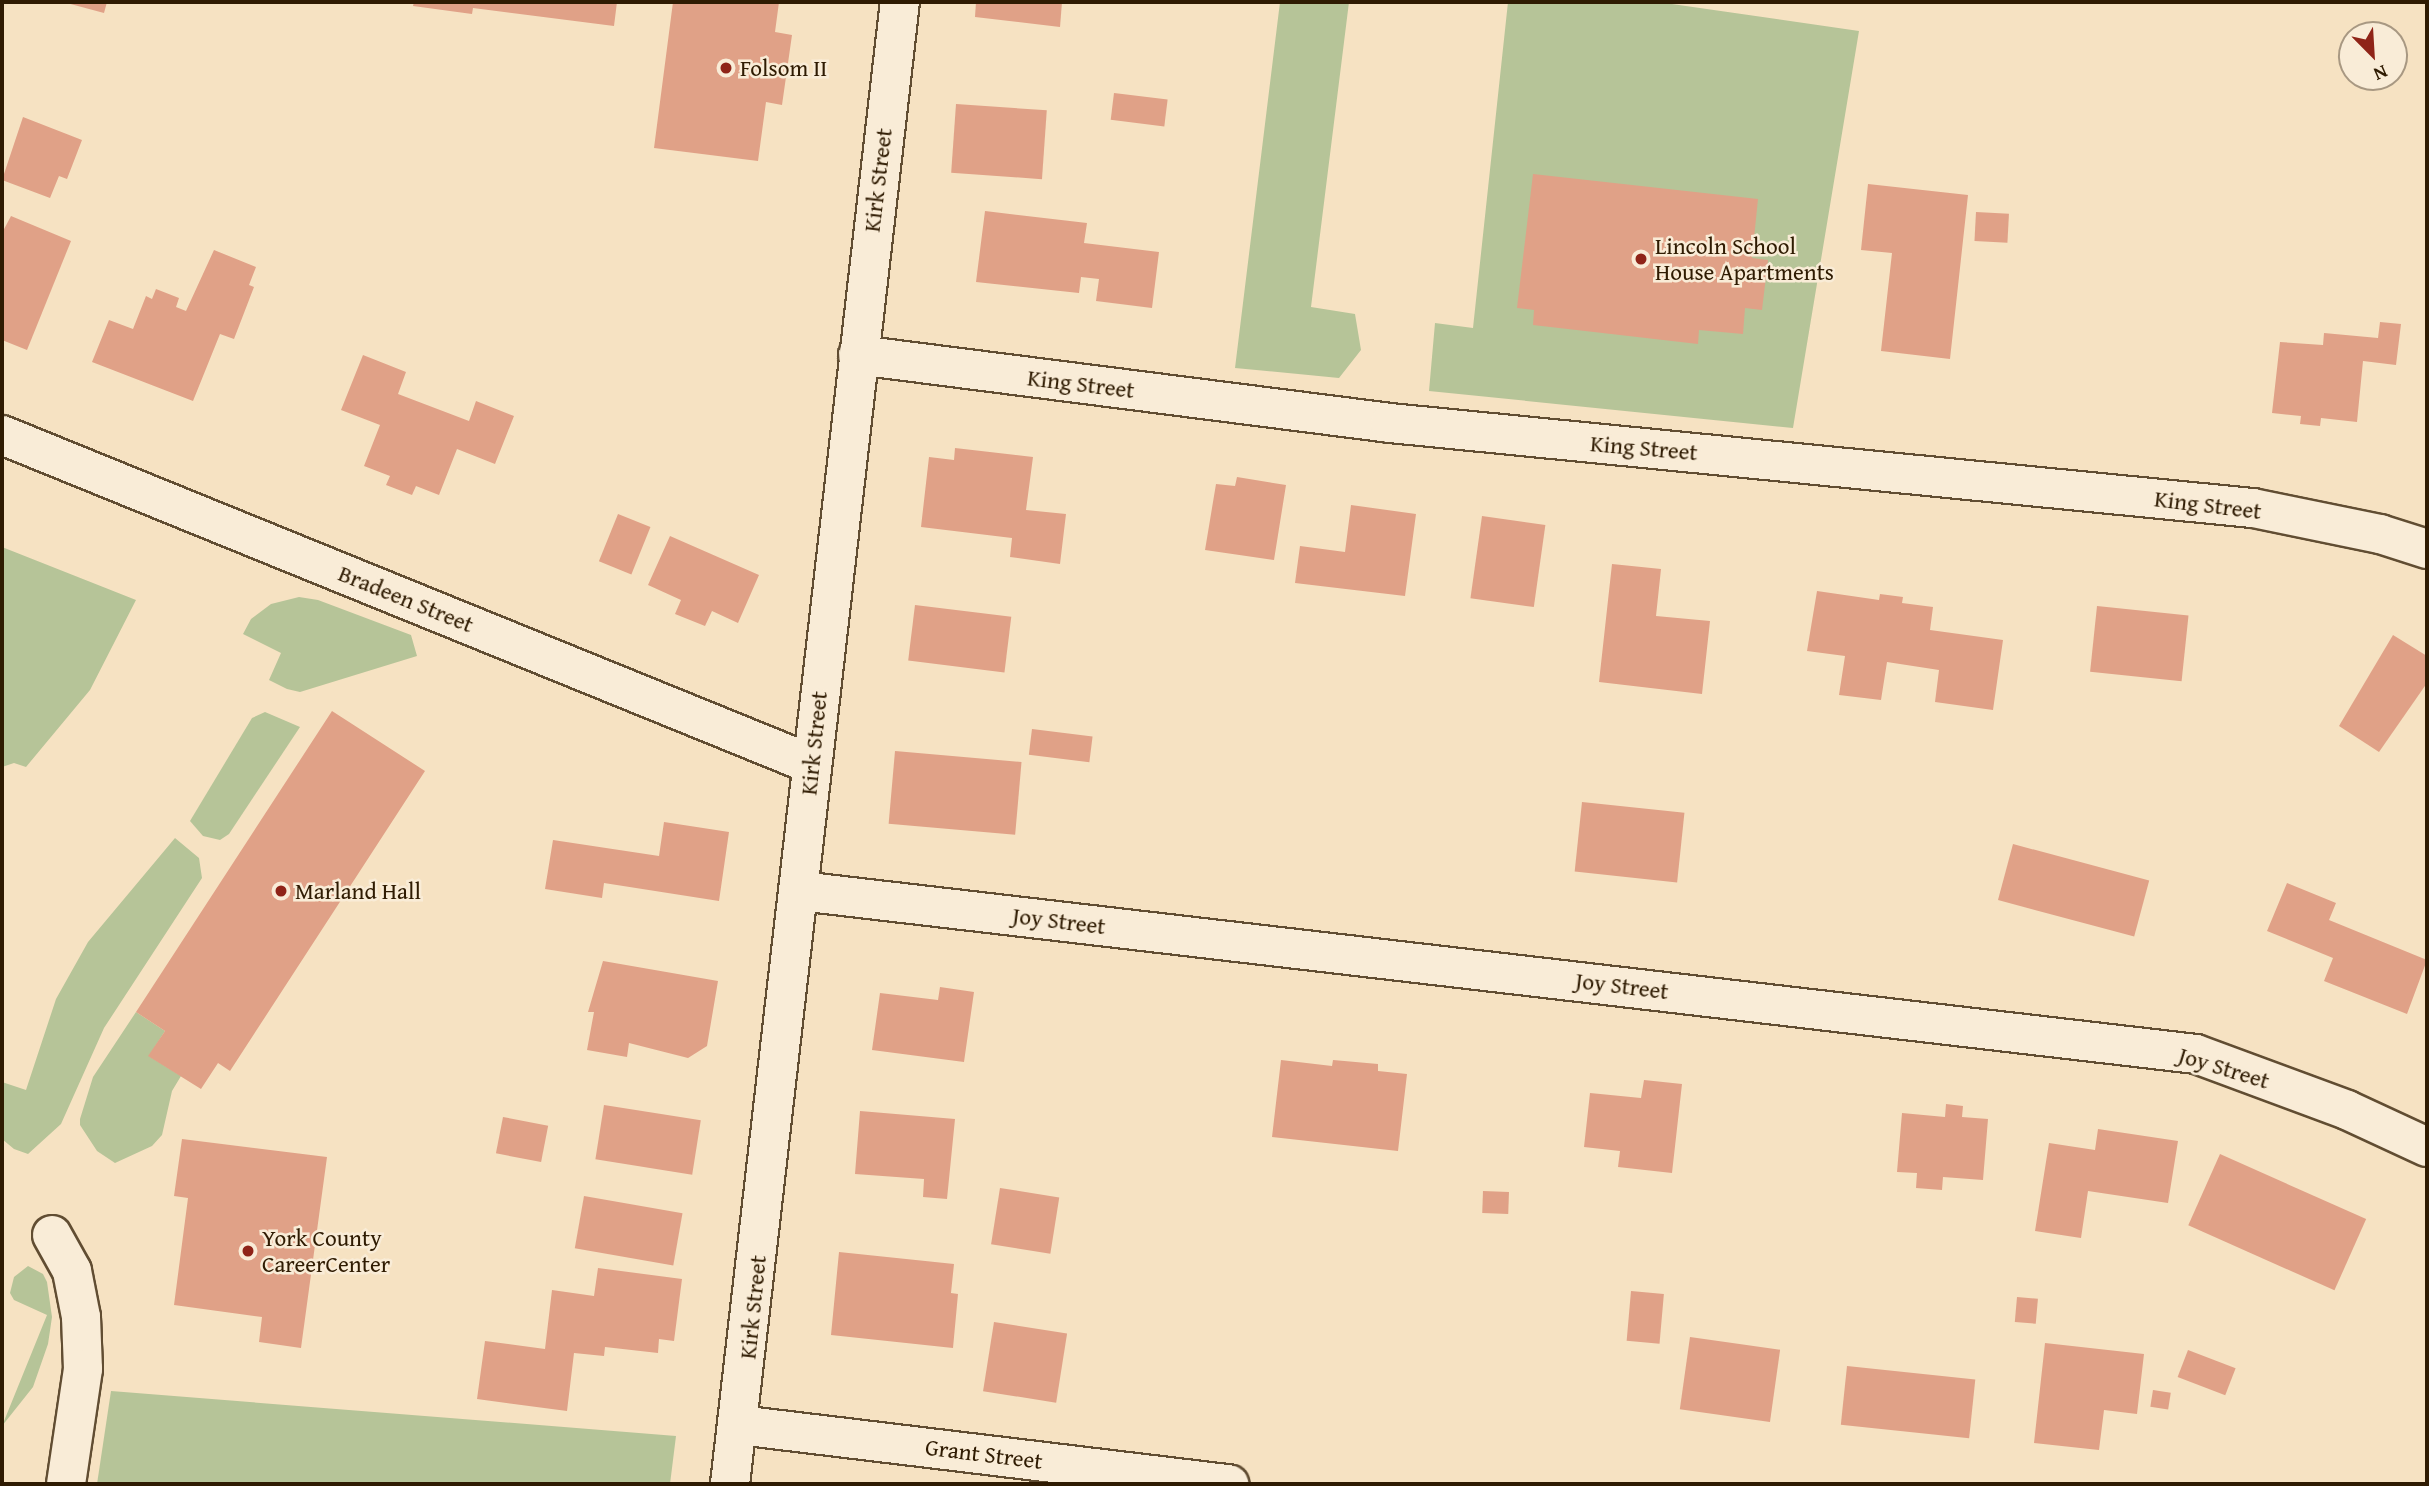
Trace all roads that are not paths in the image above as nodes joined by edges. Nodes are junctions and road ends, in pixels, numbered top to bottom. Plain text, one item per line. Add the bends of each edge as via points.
1 (900, 2) edge
2 (858, 355) junction
3 (2, 435) edge
4 (2427, 550) edge
5 (811, 764) junction
6 (800, 891) junction
7 (2427, 1147) edge
8 (52, 1235) dead end
9 (740, 1425) junction
10 (66, 1484) edge
11 (730, 1484) edge
12 (1229, 1484) edge

1 - 2 street, Kirk Street
2 - 4 street, King Street via 1390,424 2253,508 2380,534
2 - 5 street, Kirk Street
3 - 5 street, Bradeen Street
5 - 6 street, Kirk Street
6 - 7 street, Joy Street via 2196,1054 2347,1110
6 - 9 street, Kirk Street
8 - 10 street via 72,1270 81,1317 83,1368
9 - 11 street, Kirk Street
9 - 12 street, Grant Street

